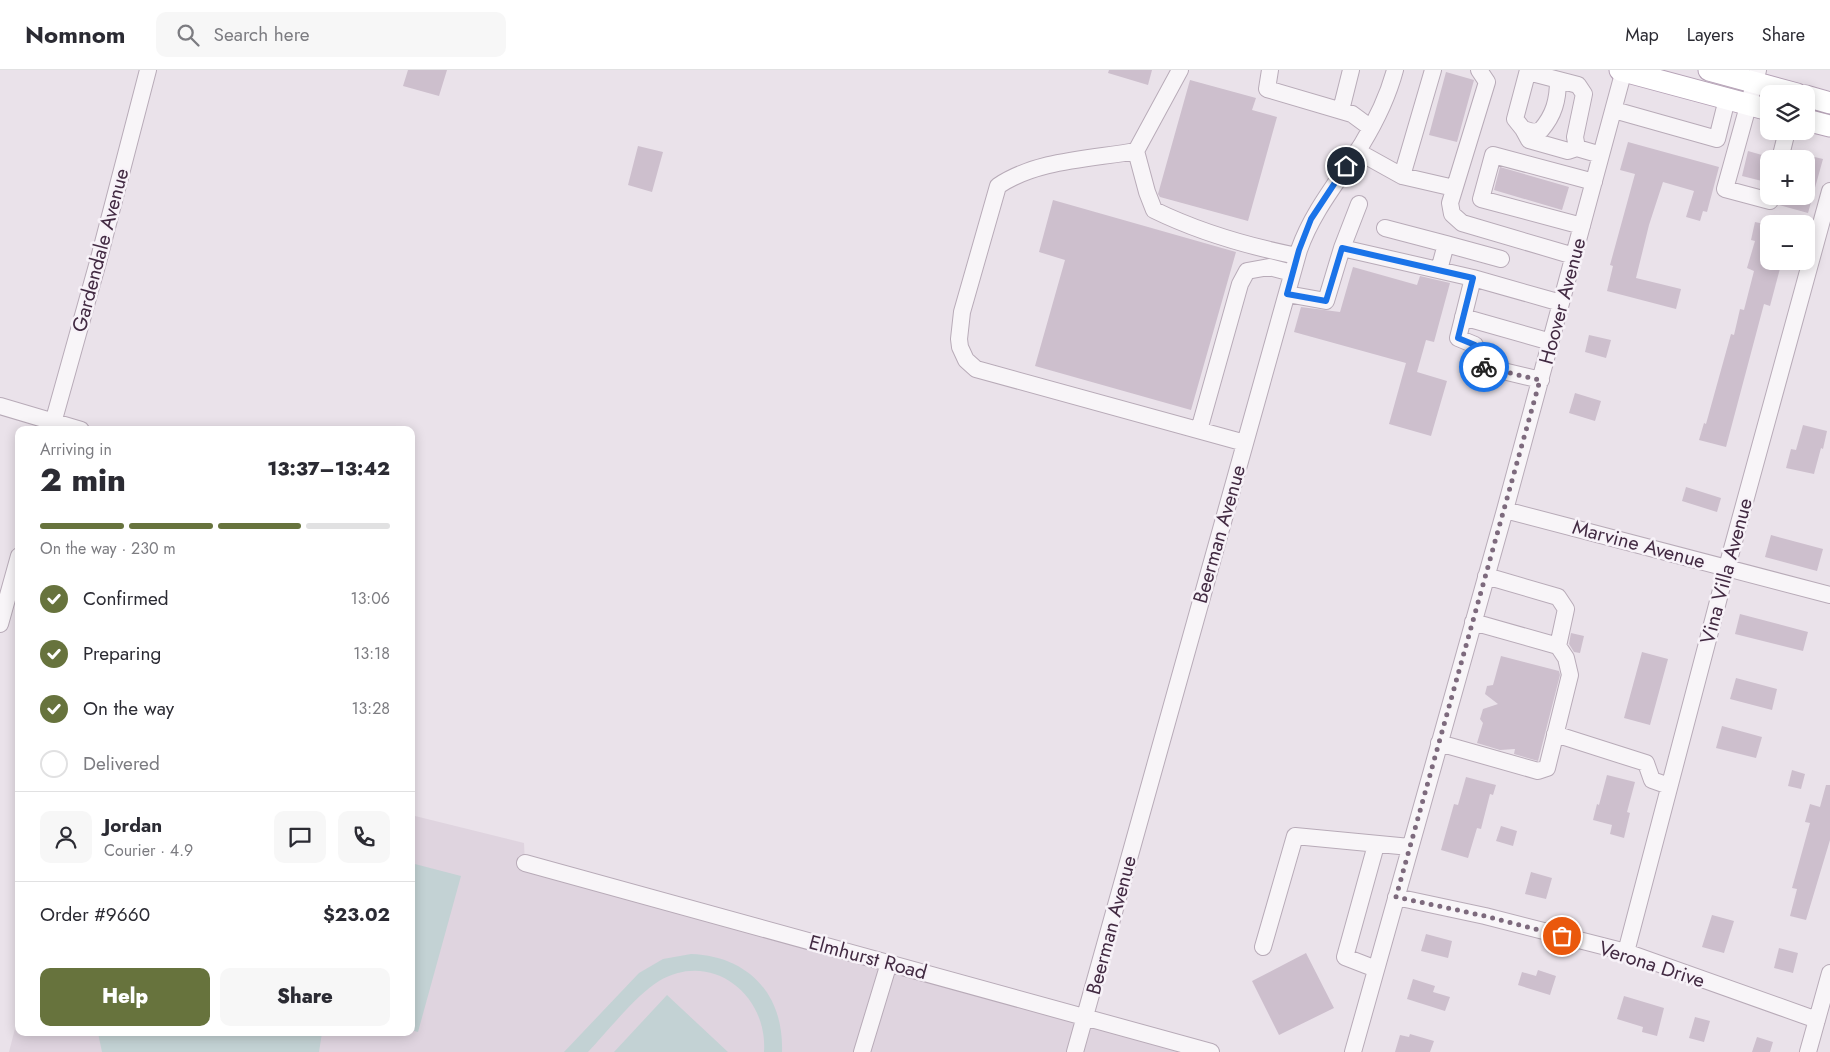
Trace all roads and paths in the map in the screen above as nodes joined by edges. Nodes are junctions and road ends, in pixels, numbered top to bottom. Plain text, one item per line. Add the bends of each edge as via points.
1 (148, 70) edge
2 (1180, 70) edge
3 (1270, 70) edge
4 (1351, 70) edge
5 (1395, 70) edge
6 (1433, 70) edge
7 (1479, 70) edge
8 (1623, 70) edge
9 (1709, 70) edge
10 (1528, 71) edge
11 (1757, 76) edge
12 (1558, 80) junction
13 (1777, 85) edge
14 (1727, 99) junction
15 (1815, 99) edge
16 (1830, 103) edge
17 (1759, 107) edge
18 (1341, 110) junction
19 (1614, 110) junction
20 (1815, 122) edge
21 (1830, 126) edge
22 (1371, 128) junction
23 (1523, 129) junction
24 (1577, 148) junction
25 (1136, 151) junction
26 (1357, 151) junction
27 (1601, 155) junction
28 (1402, 176) junction
29 (1594, 182) junction
30 (1454, 188) junction
31 (1830, 191) edge
32 (1760, 198) edge
33 (1359, 204) dead end
34 (1582, 226) junction
35 (1385, 228) dead end
36 (1446, 244) junction
37 (1342, 248) junction
38 (1297, 256) junction
39 (1574, 256) junction
40 (1501, 260) dead end
41 (1439, 270) junction
42 (1292, 272) junction
43 (1473, 278) junction
44 (1287, 294) junction
45 (1561, 303) junction
46 (1463, 317) junction
47 (1551, 342) junction
48 (1540, 380) junction
49 (0, 406) edge
50 (52, 426) edge
51 (1199, 430) junction
52 (1245, 443) junction
53 (1505, 510) junction
54 (1727, 568) junction
55 (15, 570) edge
56 (1486, 576) junction
57 (1830, 596) edge
58 (1474, 622) junction
59 (0, 624) edge
60 (1558, 646) junction
61 (1555, 734) junction
62 (1439, 743) junction
63 (1669, 786) junction
64 (1376, 845) junction
65 (1410, 848) junction
66 (525, 863) dead end
67 (1396, 897) junction
68 (1263, 947) dead end
69 (1626, 952) junction
70 (889, 963) junction
71 (1376, 969) junction
72 (1830, 973) edge
73 (1086, 1017) junction
74 (1817, 1020) junction
75 (1189, 1049) edge
76 (862, 1052) edge
77 (1075, 1052) edge
78 (1211, 1052) edge
79 (1353, 1052) edge
80 (1808, 1052) edge

1 - 50 street, Gardendale Avenue
2 - 25 street
3 - 18 street via 1267,90
4 - 18 street
5 - 22 street, Beerman Avenue
6 - 28 street
7 - 30 street via 1487,82
8 - 14 main road
8 - 19 street, Hoover Avenue
9 - 11 main road
10 - 12 street
10 - 23 street via 1515,119
11 - 13 main road
11 - 17 street
12 - 23 street via 1554,112 1547,123 1541,130 1533,132
12 - 24 street via 1578,86 1584,94 1575,137
14 - 17 main road
14 - 19 street via 1716,139
15 - 16 main road
17 - 32 street via 1725,189
18 - 22 street
19 - 27 street, Hoover Avenue
20 - 21 main road
22 - 26 street, Beerman Avenue
23 - 24 street via 1529,140 1568,151
24 - 27 street
25 - 38 street via 1154,210 1184,225 1246,245
25 - 51 street via 1047,165 1013,176 998,186 962,312 960,347 966,360 976,369
26 - 28 street
26 - 38 street, Beerman Avenue via 1311,219
27 - 29 street, Hoover Avenue
28 - 30 street
29 - 34 street, Hoover Avenue
29 - 34 street via 1493,155 1481,198
30 - 39 street via 1450,204 1452,214 1462,223
31 - 54 street, Vina Villa Avenue
33 - 37 street
34 - 39 street, Hoover Avenue
35 - 36 street
36 - 40 street
36 - 41 street
37 - 41 street
37 - 44 street via 1326,301
38 - 42 street, Beerman Avenue
39 - 45 street, Hoover Avenue
41 - 43 street
42 - 44 street, Beerman Avenue
42 - 51 street via 1269,267 1247,271 1240,284
43 - 45 street
43 - 46 street
44 - 52 street, Beerman Avenue
45 - 47 street, Hoover Avenue
46 - 47 street
46 - 48 street via 1458,338 1475,345 1482,366
47 - 48 street, Hoover Avenue
48 - 53 street, Hoover Avenue
49 - 50 street
51 - 52 street
52 - 73 street, Beerman Avenue
53 - 54 street, Marvine Avenue
53 - 56 street, Hoover Avenue
54 - 57 street, Marvine Avenue
54 - 63 street, Vina Villa Avenue
55 - 59 street
56 - 58 street, Hoover Avenue
56 - 60 street via 1558,597 1566,609
58 - 60 street
58 - 62 street, Hoover Avenue
60 - 61 street via 1566,658 1570,675
61 - 62 street via 1546,768 1538,771
61 - 63 street via 1646,763 1652,780
62 - 65 street, Hoover Avenue
63 - 69 street, Vina Villa Avenue
64 - 65 street
64 - 68 street via 1295,836
64 - 71 street via 1344,956
65 - 67 street, Hoover Avenue
66 - 70 street, Elmhurst Road
67 - 69 street, Verona Drive
67 - 71 street, Hoover Avenue
69 - 74 street, Verona Drive
70 - 73 street, Elmhurst Road
70 - 76 street
71 - 79 street, Hoover Avenue
72 - 74 street
73 - 75 street, Elmhurst Road
73 - 77 street, Beerman Avenue
74 - 80 street
75 - 78 street, Elmhurst Road

